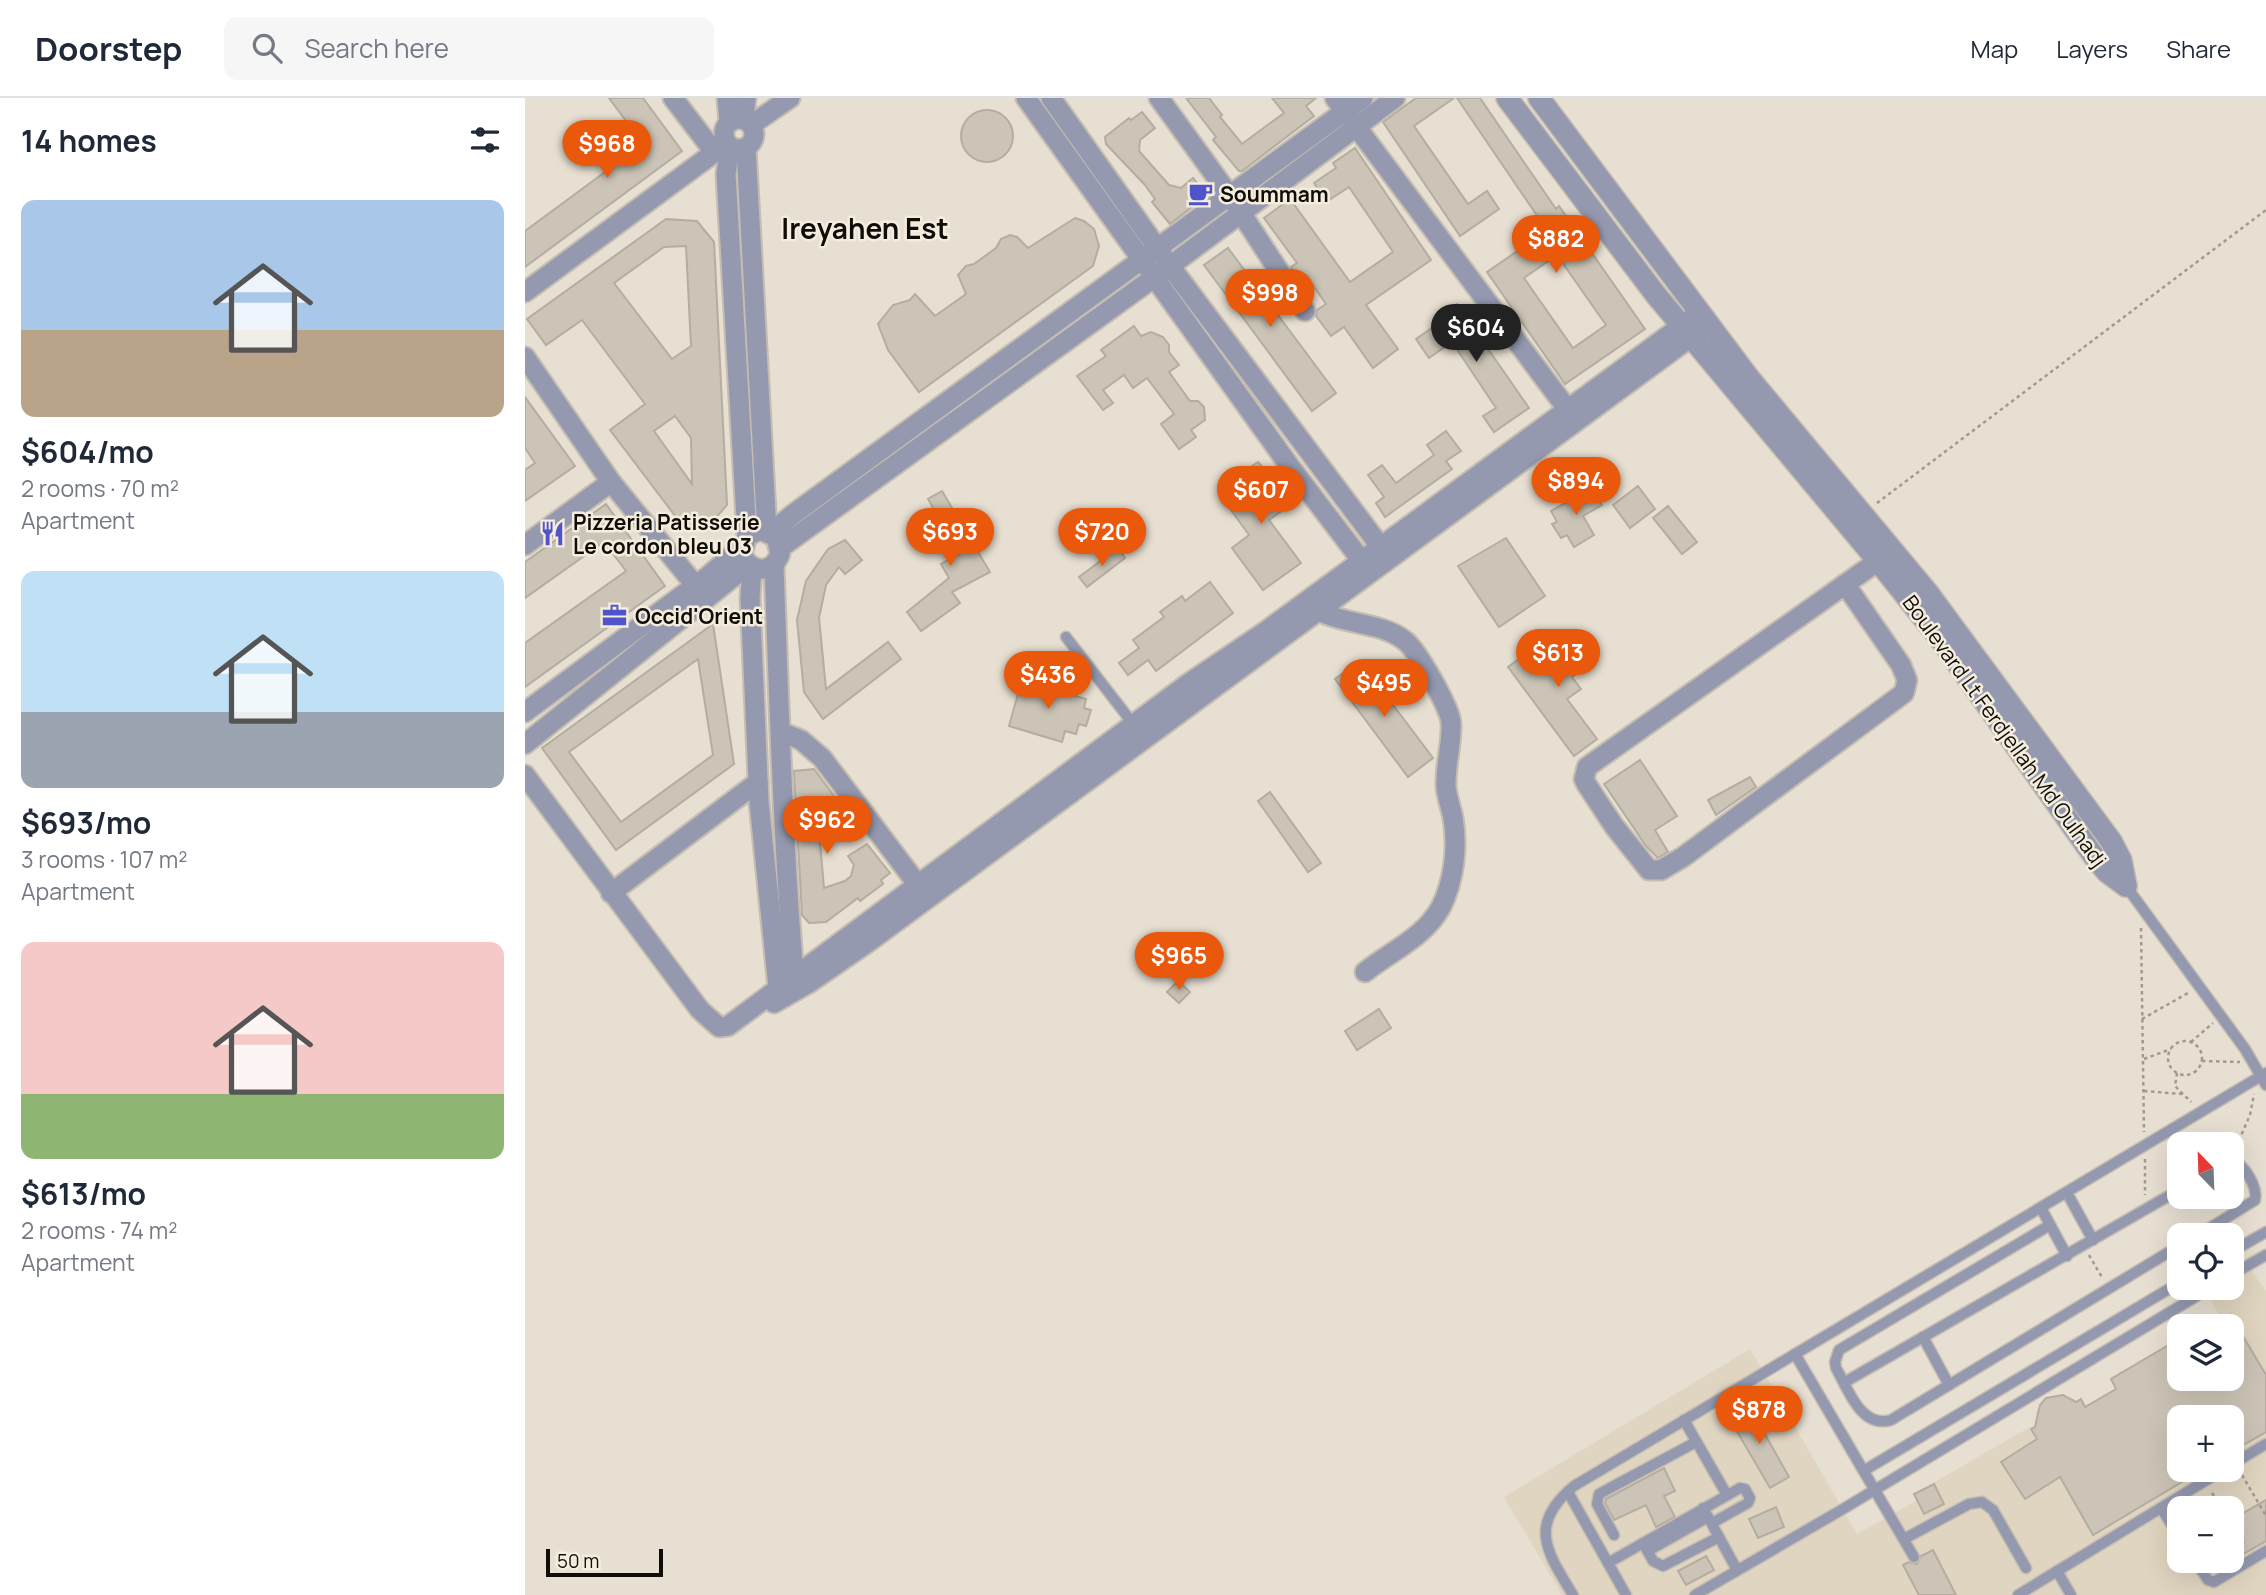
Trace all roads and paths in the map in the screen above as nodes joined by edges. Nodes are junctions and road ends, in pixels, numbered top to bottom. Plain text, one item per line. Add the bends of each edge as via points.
1 (673, 98) edge
2 (727, 98) edge
3 (746, 98) edge
4 (790, 98) edge
5 (1026, 98) edge
6 (1051, 98) edge
7 (1159, 98) edge
8 (1363, 98) edge
9 (1395, 98) edge
10 (1507, 98) edge
11 (1539, 98) edge
12 (1346, 112) edge
13 (741, 122) junction
14 (729, 148) junction
15 (1235, 204) junction
16 (2266, 210) edge
17 (1156, 263) junction
18 (525, 292) edge
19 (1305, 311) dead end
20 (1703, 319) junction
21 (1686, 332) junction
22 (525, 357) edge
23 (1572, 415) junction
24 (611, 482) junction
25 (1852, 510) junction
26 (525, 545) edge
27 (773, 545) junction
28 (1385, 552) junction
29 (747, 554) junction
30 (1878, 561) junction
31 (1365, 566) junction
32 (1845, 584) junction
33 (695, 585) junction
34 (1921, 599) junction
35 (1319, 611) junction
36 (1066, 637) dead end
37 (525, 712) edge
38 (1134, 725) junction
39 (781, 732) junction
40 (525, 744) edge
41 (525, 775) edge
42 (758, 782) junction
43 (918, 885) junction
44 (2126, 886) joint
45 (611, 893) junction
46 (2141, 908) junction
47 (1365, 972) dead end
48 (2198, 986) junction
49 (786, 990) junction
50 (2220, 1016) junction
51 (2142, 1019) junction
52 (2191, 1042) junction
53 (2171, 1049) junction
54 (2143, 1059) junction
55 (2202, 1061) junction
56 (2253, 1063) junction
57 (2176, 1073) junction
58 (2262, 1079) edge
59 (2143, 1091) junction
60 (2182, 1094) junction
61 (2201, 1113) junction
62 (2242, 1132) edge
63 (2144, 1147) junction
64 (2244, 1169) edge
65 (2067, 1193) junction
66 (2167, 1197) edge
67 (2244, 1207) edge
68 (2041, 1208) junction
69 (2146, 1209) junction
70 (2240, 1209) edge
71 (2218, 1223) edge
72 (2050, 1225) junction
73 (2266, 1232) edge
74 (2094, 1240) junction
75 (2244, 1245) edge
76 (2167, 1253) edge
77 (2266, 1255) edge
78 (2067, 1256) junction
79 (2244, 1268) edge
80 (2167, 1290) edge
81 (2190, 1300) edge
82 (1846, 1324) junction
83 (1923, 1338) junction
84 (1855, 1339) junction
85 (1795, 1354) junction
86 (1845, 1382) junction
87 (1949, 1385) junction
88 (1684, 1420) junction
89 (1696, 1442) junction
90 (2266, 1444) edge
91 (2244, 1457) edge
92 (1865, 1470) junction
93 (2244, 1481) edge
94 (2203, 1482) edge
95 (1876, 1489) junction
96 (1568, 1492) junction
97 (1727, 1495) junction
98 (2161, 1508) junction
99 (1708, 1516) junction
100 (2266, 1516) edge
101 (2167, 1517) edge
102 (1614, 1535) dead end
103 (1719, 1537) junction
104 (1904, 1539) junction
105 (2244, 1544) edge
106 (1646, 1547) junction
107 (2266, 1551) edge
108 (1914, 1557) dead end
109 (2253, 1558) junction
110 (1608, 1563) junction
111 (2244, 1564) edge
112 (2026, 1568) dead end
113 (1737, 1570) junction
114 (2057, 1571) junction
115 (2203, 1573) edge
116 (2229, 1573) edge
117 (1573, 1595) edge
118 (1626, 1595) edge
119 (1695, 1595) edge
120 (2018, 1595) edge
121 (2071, 1595) edge

1 - 14 street
2 - 13 street
3 - 13 street
4 - 13 street
5 - 17 street
6 - 17 street
7 - 15 street
8 - 12 street
9 - 12 street
10 - 21 street, Boulevard Lt Ferdjellah Md Oulhadj
11 - 20 street, Boulevard Lt Ferdjellah Md Oulhadj
12 - 15 street
12 - 23 street
13 - 14 street via 724,130
13 - 14 street via 754,135
14 - 18 street
14 - 27 street
14 - 29 street via 726,174
15 - 17 street
15 - 19 street
16 - 25 path
17 - 27 street
17 - 28 street
17 - 31 street
20 - 21 street
20 - 25 street, Boulevard Lt Ferdjellah Md Oulhadj
21 - 23 street
21 - 25 street, Boulevard Lt Ferdjellah Md Oulhadj
22 - 24 street
23 - 28 street
24 - 26 street
24 - 33 street
25 - 30 street, Boulevard Lt Ferdjellah Md Oulhadj
25 - 34 street, Boulevard Lt Ferdjellah Md Oulhadj
27 - 29 street via 760,530
27 - 29 street via 766,569
27 - 39 street
28 - 31 street
29 - 33 street
29 - 40 street
29 - 42 street
30 - 32 street
30 - 34 street, Boulevard Lt Ferdjellah Md Oulhadj
31 - 35 street
31 - 38 street
32 - 32 street via 1587,767 1587,785 1649,870 1661,870 1683,857 1904,693 1907,680 1901,665
33 - 37 street
34 - 44 street, Boulevard Lt Ferdjellah Md Oulhadj via 2111,841
35 - 47 street via 1405,640 1427,669 1451,721 1446,788 1454,821 1454,867 1448,891 1420,934
35 - 49 street via 867,943
36 - 38 lane
38 - 43 street
39 - 43 street via 801,740 822,758
39 - 49 street
41 - 45 street
42 - 45 street
42 - 49 street
43 - 49 street
44 - 46 lane
45 - 49 street via 719,1027
46 - 48 lane
46 - 51 path
48 - 50 lane
48 - 51 path
50 - 52 path
50 - 56 lane
51 - 54 path
52 - 53 path via 2180,1042
52 - 55 path
53 - 54 path
53 - 57 path via 2168,1060
54 - 59 path
55 - 56 path
55 - 57 path via 2192,1074
56 - 58 lane
57 - 60 path via 2175,1086
58 - 61 lane
58 - 62 path
59 - 60 path
59 - 63 path
60 - 61 path
61 - 63 lane
63 - 65 lane
63 - 69 path
64 - 67 lane via 2256,1190 2255,1200
65 - 68 lane
65 - 74 lane
66 - 69 lane
68 - 72 lane
68 - 82 lane
69 - 74 lane
70 - 71 lane
72 - 78 lane
72 - 84 lane
73 - 75 lane
74 - 78 lane
76 - 87 lane
77 - 79 lane
78 - 83 lane
80 - 92 lane
81 - 95 lane
82 - 84 lane
82 - 85 lane
83 - 86 lane
83 - 87 lane
84 - 86 lane via 1836,1355 1836,1368
85 - 88 lane
85 - 92 lane
86 - 87 lane via 1865,1416 1877,1422 1891,1420
88 - 89 lane
88 - 96 lane
89 - 97 lane
89 - 102 lane via 1599,1494 1597,1504
90 - 91 lane
92 - 95 lane
93 - 100 path
94 - 98 lane
95 - 104 lane
95 - 113 lane
96 - 110 lane
96 - 117 lane via 1547,1519 1545,1542
97 - 99 lane
97 - 99 lane via 1742,1488 1750,1500
98 - 101 lane
98 - 114 lane
99 - 103 lane
99 - 106 lane
103 - 106 lane via 1663,1566 1656,1564
103 - 113 lane
104 - 108 lane
104 - 112 lane via 1969,1504 1982,1502 1993,1510
105 - 109 path
106 - 110 lane
107 - 109 lane
109 - 111 lane
110 - 118 lane
113 - 119 lane
114 - 120 lane
114 - 121 lane
115 - 116 lane via 2214,1582

